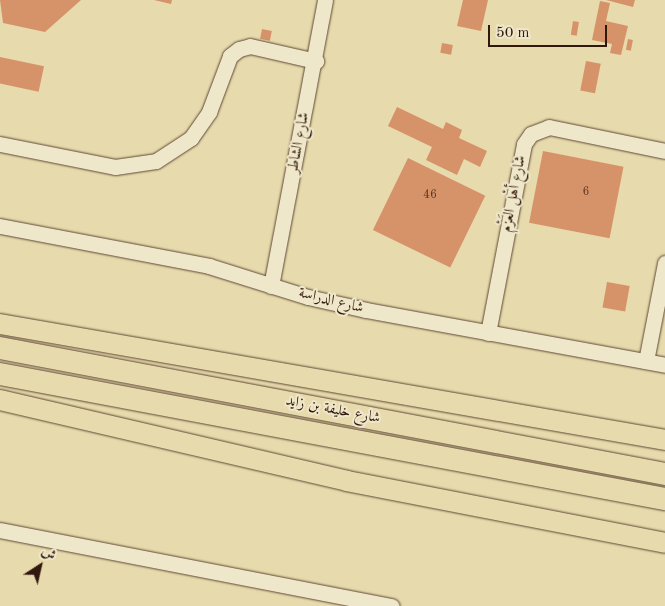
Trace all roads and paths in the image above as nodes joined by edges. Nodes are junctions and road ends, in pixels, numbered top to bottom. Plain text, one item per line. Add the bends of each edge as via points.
1 (325, 0) edge
2 (316, 61) junction
3 (0, 144) edge
4 (665, 151) edge
5 (0, 226) edge
6 (665, 263) edge
7 (271, 286) junction
8 (0, 324) edge
9 (488, 333) junction
10 (0, 348) edge
11 (646, 361) junction
12 (665, 365) edge
13 (0, 374) edge
14 (0, 400) edge
15 (665, 440) edge
16 (665, 474) edge
17 (665, 499) edge
18 (0, 530) edge
19 (612, 531) junction
20 (665, 536) edge
21 (665, 543) edge
22 (392, 606) edge

1 - 2 street, شارع الشاطر
2 - 3 street via 250,46 238,49 230,56 209,112 191,138 156,161 115,167
2 - 7 street, شارع الشاطر
4 - 9 street, شارع أهْل العَزْم via 549,127 531,134 524,144
5 - 7 street, شارع الدراسة via 209,266
6 - 11 street
7 - 9 street, شارع الدراسة via 349,306
8 - 15 main road
9 - 11 street, شارع الدراسة
10 - 16 highway, شارع خليفة بن زايد
11 - 12 street, شارع الدراسة
13 - 17 highway, شارع خليفة بن زايد
14 - 19 main road via 347,481
18 - 22 street
19 - 20 main road
19 - 21 main road

